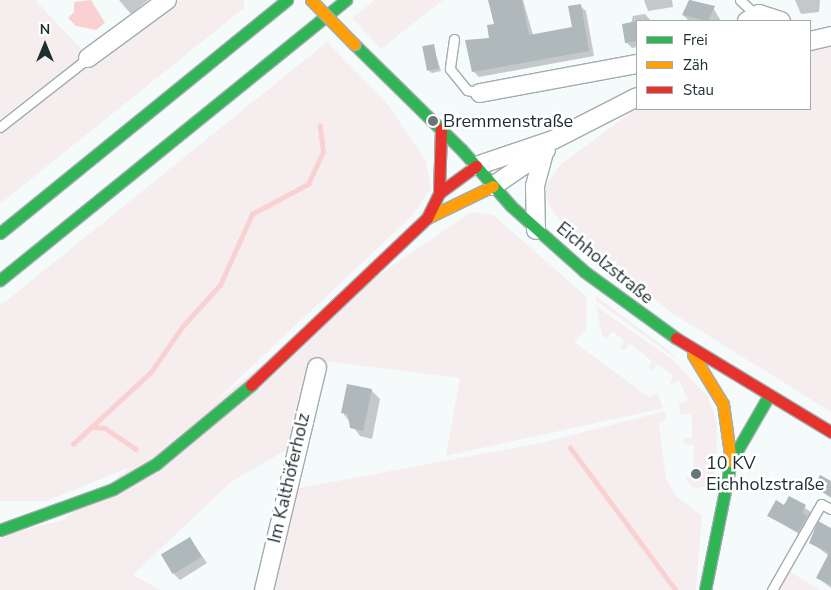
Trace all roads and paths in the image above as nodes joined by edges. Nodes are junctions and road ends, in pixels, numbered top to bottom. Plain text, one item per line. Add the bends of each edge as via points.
1 (167, 0) edge
2 (287, 0) edge
3 (311, 0) edge
4 (346, 0) edge
5 (740, 0) edge
6 (751, 18) edge
7 (778, 20) edge
8 (831, 36) edge
9 (454, 39) dead end
10 (811, 41) edge
11 (88, 58) joint
12 (636, 64) edge
13 (480, 94) joint
14 (636, 98) edge
15 (0, 127) edge
16 (441, 129) junction
17 (548, 147) junction
18 (476, 166) junction
19 (493, 186) junction
20 (439, 193) junction
21 (427, 218) junction
22 (536, 230) junction
23 (0, 234) edge
24 (22, 262) junction
25 (0, 280) edge
26 (0, 287) edge
27 (688, 347) junction
28 (317, 367) dead end
29 (768, 397) junction
30 (831, 432) edge
31 (731, 461) junction
32 (831, 509) edge
33 (9, 511) dead end
34 (50, 514) junction
35 (0, 530) edge
36 (264, 590) edge
37 (705, 590) edge
38 (772, 590) edge

1 - 11 street
2 - 23 main road
3 - 16 main road, Eichholzstraße, bridge via 388,80
4 - 24 main road
5 - 6 lane
6 - 7 street via 767,14
8 - 10 street
9 - 13 lane via 450,69 467,90
11 - 15 lane
12 - 13 street
14 - 17 street
16 - 18 main road, Eichholzstraße
16 - 20 main road
17 - 18 street via 534,143
17 - 19 street
17 - 22 street via 535,186
18 - 19 main road, Eichholzstraße
18 - 20 main road
19 - 21 main road
19 - 22 main road, Eichholzstraße
20 - 21 main road
21 - 34 main road via 187,441 113,489
22 - 27 main road, Eichholzstraße
24 - 25 main road
24 - 26 main road
27 - 29 main road, Eichholzstraße
27 - 31 main road via 723,404
28 - 36 street, Im Kalthöferholz
29 - 30 main road, Eichholzstraße
29 - 31 main road
31 - 37 main road
32 - 38 lane via 821,504 816,510
33 - 34 main road
34 - 35 main road

